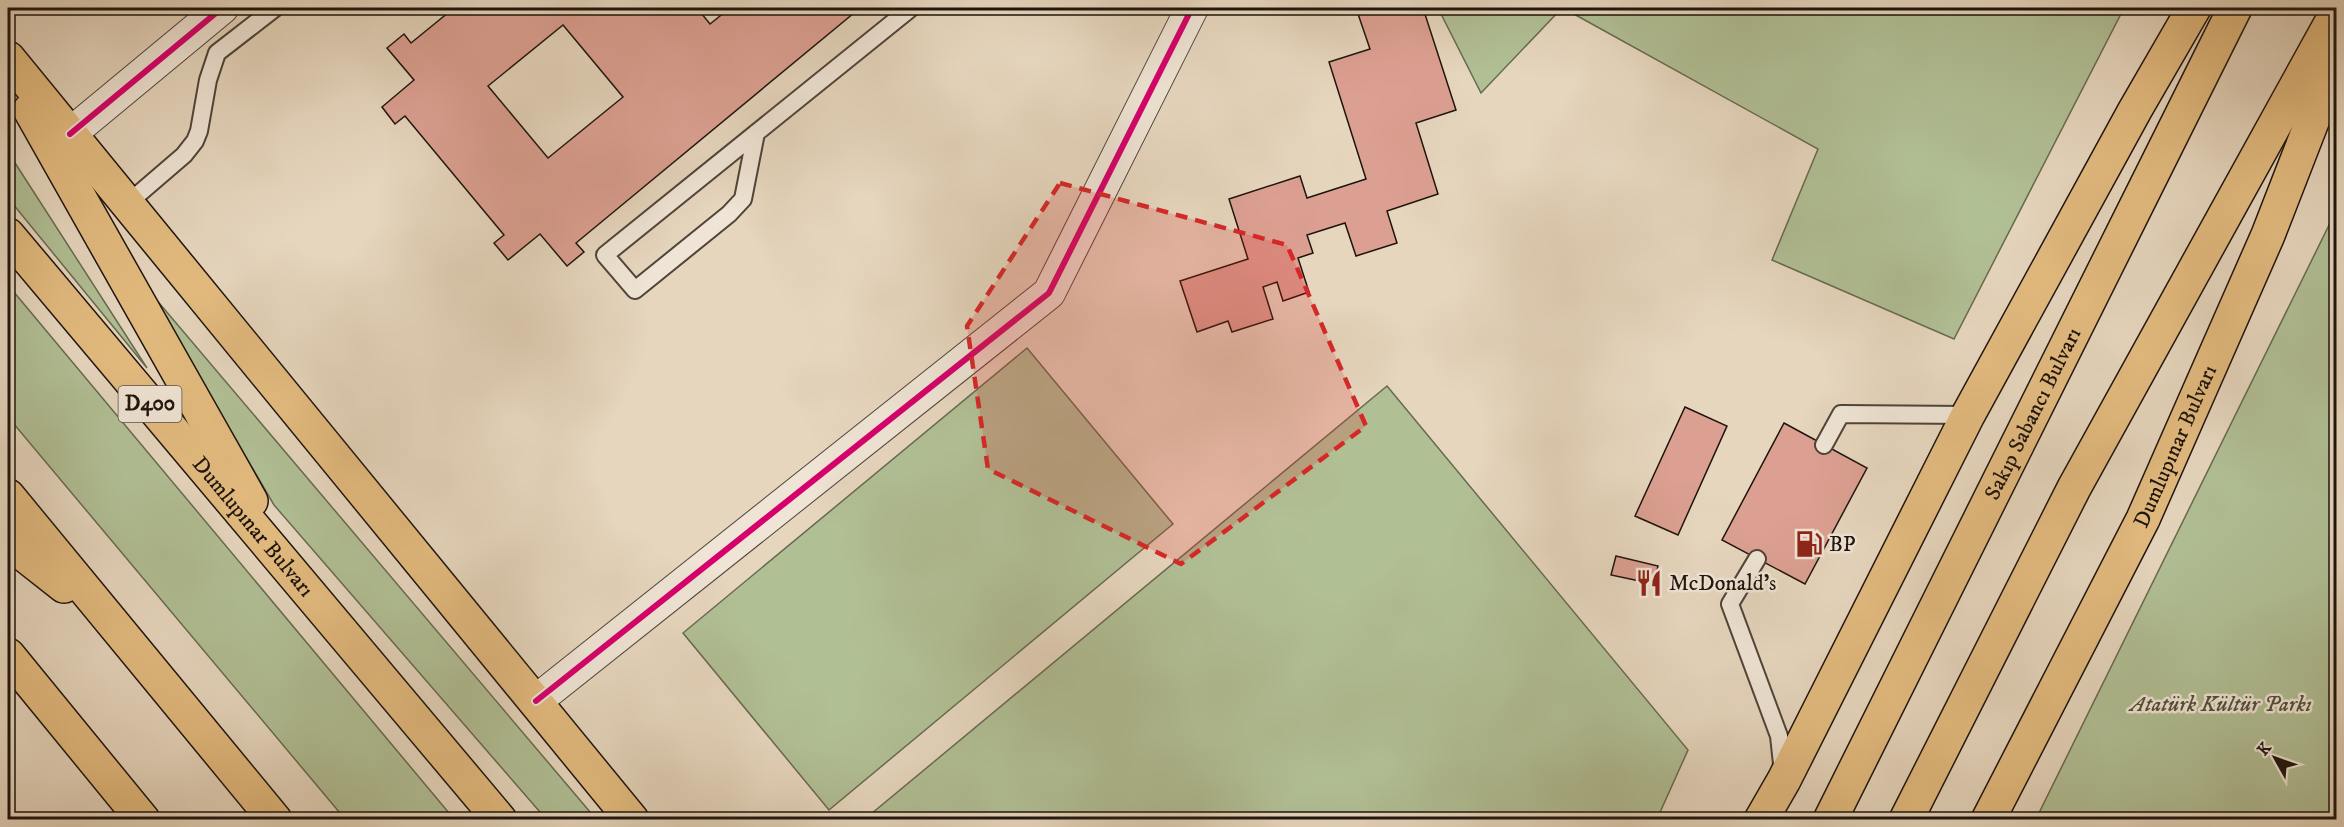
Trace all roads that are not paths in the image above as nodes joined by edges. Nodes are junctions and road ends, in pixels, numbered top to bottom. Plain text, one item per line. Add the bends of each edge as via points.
1 (222, 8) edge
2 (275, 8) edge
3 (911, 8) edge
4 (1192, 8) edge
5 (2194, 8) edge
6 (2235, 8) edge
7 (2337, 15) edge
8 (8, 58) edge
9 (2337, 60) edge
10 (8, 69) edge
11 (756, 133) junction
12 (70, 134) junction
13 (127, 204) junction
14 (8, 235) edge
15 (1968, 415) junction
16 (1824, 445) dead end
17 (8, 496) edge
18 (8, 542) edge
19 (1757, 559) dead end
20 (292, 573) junction
21 (113, 624) junction
22 (8, 655) edge
23 (536, 701) junction
24 (1784, 780) junction
25 (144, 819) edge
26 (275, 819) edge
27 (500, 819) edge
28 (632, 819) edge
29 (1761, 819) edge
30 (1830, 819) edge
31 (1906, 819) edge
32 (1988, 819) edge

1 - 12 street
2 - 13 lane via 217,53 195,141
3 - 11 lane
4 - 23 street via 1049,293
5 - 15 main road
6 - 30 main road, Sakıp Sabancı Bulvarı
7 - 31 main road via 2074,488
8 - 12 main road
9 - 32 main road, Dumlupınar Bulvarı via 2268,235 2143,519
10 - 20 main road
11 - 11 lane via 743,199 634,290 605,255
12 - 13 main road
13 - 23 main road
14 - 20 main road, Dumlupınar Bulvarı / D400
15 - 16 lane via 1841,414
15 - 24 main road
17 - 21 main road
18 - 21 main road
19 - 24 lane via 1730,604 1779,736
20 - 27 main road, Dumlupınar Bulvarı / D400
21 - 26 main road
22 - 25 main road
23 - 28 main road
24 - 29 main road

